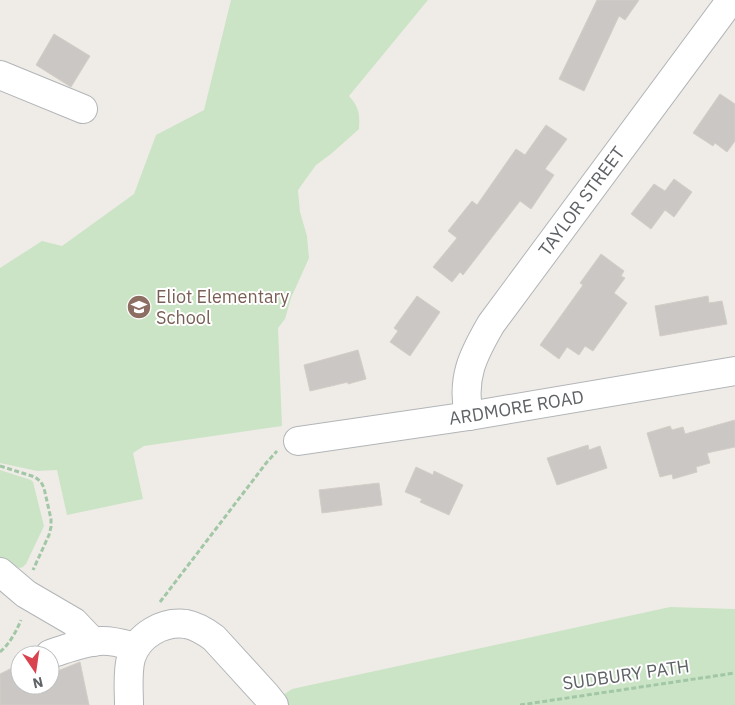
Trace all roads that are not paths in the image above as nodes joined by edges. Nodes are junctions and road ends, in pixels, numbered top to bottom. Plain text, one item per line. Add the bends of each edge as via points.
1 (731, 0) edge
2 (0, 75) edge
3 (83, 109) dead end
4 (735, 371) edge
5 (469, 416) junction
6 (298, 441) road end
7 (0, 572) edge
8 (93, 642) junction
9 (136, 647) junction
10 (60, 651) edge
11 (129, 705) edge
12 (274, 705) edge

1 - 5 street, TAYLOR STREET via 482,338 469,369 466,386
2 - 3 street
4 - 5 street, ARDMORE ROAD
5 - 6 street, ARDMORE ROAD
7 - 8 street via 26,594 74,622
8 - 9 street via 111,641
8 - 10 street
9 - 11 street via 129,669
9 - 12 street via 155,629 187,624 196,627 214,638

